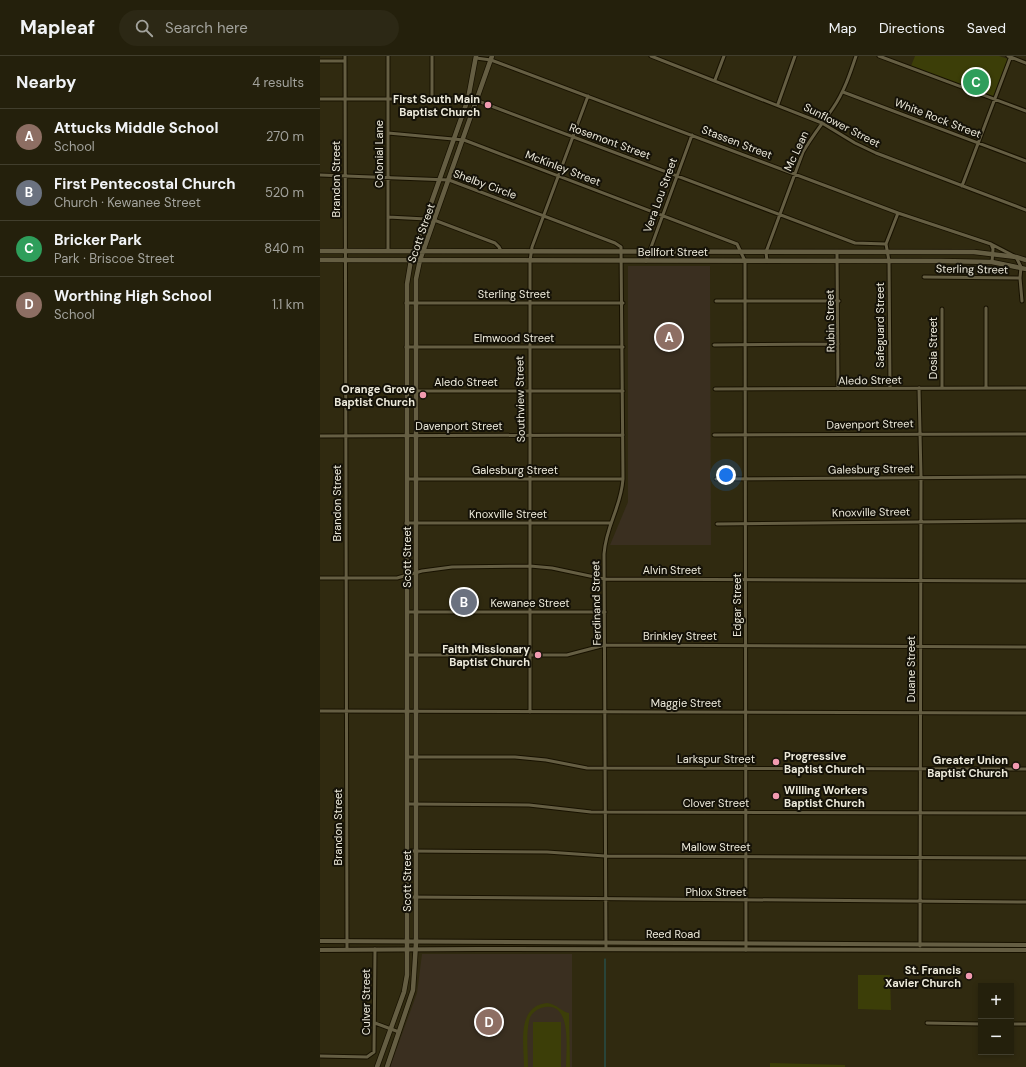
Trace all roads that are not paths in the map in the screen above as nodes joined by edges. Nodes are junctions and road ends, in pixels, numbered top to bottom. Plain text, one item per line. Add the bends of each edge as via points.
1 (345, 56) edge
2 (388, 56) edge
3 (432, 56) edge
4 (652, 56) edge
5 (724, 56) edge
6 (795, 56) edge
7 (856, 56) edge
8 (879, 56) edge
9 (1010, 56) edge
10 (476, 57) edge
11 (492, 58) edge
12 (320, 61) edge
13 (345, 61) junction
14 (1026, 63) edge
15 (715, 80) junction
16 (843, 92) junction
17 (588, 96) junction
18 (320, 99) edge
19 (345, 99) junction
20 (388, 99) junction
21 (432, 99) junction
22 (468, 99) junction
23 (995, 100) junction
24 (478, 101) junction
25 (778, 104) junction
26 (1026, 111) edge
27 (822, 123) junction
28 (388, 133) junction
29 (692, 135) junction
30 (573, 136) junction
31 (453, 140) junction
32 (464, 140) junction
33 (979, 143) junction
34 (1026, 161) edge
35 (795, 174) junction
36 (320, 175) edge
37 (345, 175) junction
38 (677, 175) junction
39 (558, 176) junction
40 (388, 177) junction
41 (440, 178) junction
42 (449, 180) junction
43 (962, 186) junction
44 (1026, 210) edge
45 (898, 213) junction
46 (780, 214) junction
47 (661, 215) junction
48 (543, 216) junction
49 (388, 218) junction
50 (426, 218) junction
51 (434, 220) junction
52 (886, 244) junction
53 (991, 244) junction
54 (320, 251) edge
55 (345, 251) junction
56 (388, 251) junction
57 (414, 252) junction
58 (423, 252) junction
59 (486, 252) junction
60 (502, 252) junction
61 (531, 252) junction
62 (576, 252) junction
63 (622, 252) junction
64 (649, 252) junction
65 (698, 252) junction
66 (741, 252) junction
67 (766, 252) junction
68 (887, 252) junction
69 (837, 253) junction
70 (941, 253) junction
71 (993, 254) junction
72 (1016, 257) junction
73 (320, 260) edge
74 (345, 260) junction
75 (410, 260) junction
76 (420, 260) junction
77 (1026, 260) edge
78 (486, 261) junction
79 (530, 261) junction
80 (577, 261) junction
81 (622, 261) junction
82 (646, 261) junction
83 (698, 261) junction
84 (745, 261) junction
85 (767, 261) junction
86 (838, 261) junction
87 (889, 261) junction
88 (941, 261) junction
89 (992, 262) junction
90 (1021, 267) junction
91 (1026, 269) edge
92 (924, 277) dead end
93 (1020, 278) junction
94 (716, 301) dead end
95 (746, 301) junction
96 (839, 301) junction
97 (1022, 301) dead end
98 (406, 303) junction
99 (415, 303) junction
100 (530, 303) junction
101 (623, 303) junction
102 (942, 308) dead end
103 (986, 308) dead end
104 (838, 344) junction
105 (714, 345) dead end
106 (746, 345) junction
107 (406, 347) junction
108 (415, 347) junction
109 (529, 347) junction
110 (623, 347) junction
111 (890, 388) junction
112 (919, 388) junction
113 (942, 388) junction
114 (986, 388) junction
115 (1026, 388) edge
116 (715, 389) dead end
117 (746, 389) junction
118 (838, 389) junction
119 (406, 391) junction
120 (415, 391) junction
121 (529, 391) junction
122 (623, 391) junction
123 (920, 433) junction
124 (1026, 434) edge
125 (530, 435) junction
126 (623, 435) junction
127 (714, 435) dead end
128 (746, 435) junction
129 (320, 436) edge
130 (347, 436) junction
131 (406, 436) junction
132 (415, 436) junction
133 (921, 477) junction
134 (1026, 477) edge
135 (406, 479) junction
136 (416, 479) junction
137 (530, 479) junction
138 (623, 479) junction
139 (716, 479) dead end
140 (746, 479) junction
141 (920, 520) junction
142 (1026, 521) edge
143 (406, 523) junction
144 (416, 523) junction
145 (531, 523) junction
146 (610, 523) junction
147 (746, 523) junction
148 (717, 524) dead end
149 (530, 566) junction
150 (416, 573) junction
151 (407, 576) junction
152 (320, 578) edge
153 (346, 579) junction
154 (604, 579) junction
155 (746, 579) junction
156 (920, 580) junction
157 (1026, 581) edge
158 (530, 611) junction
159 (406, 612) junction
160 (416, 612) junction
161 (605, 612) junction
162 (605, 645) junction
163 (746, 645) junction
164 (920, 646) junction
165 (1026, 647) edge
166 (407, 655) junction
167 (417, 655) junction
168 (530, 655) junction
169 (407, 710) junction
170 (320, 711) edge
171 (346, 711) junction
172 (416, 711) junction
173 (530, 712) junction
174 (606, 712) junction
175 (746, 712) junction
176 (920, 712) junction
177 (1026, 713) edge
178 (407, 757) junction
179 (416, 757) junction
180 (606, 768) junction
181 (747, 768) junction
182 (919, 769) junction
183 (1026, 769) edge
184 (407, 804) junction
185 (416, 804) junction
186 (606, 812) junction
187 (746, 812) junction
188 (919, 813) junction
189 (1026, 814) edge
190 (407, 851) junction
191 (416, 851) junction
192 (605, 856) junction
193 (746, 857) junction
194 (920, 857) junction
195 (1026, 858) edge
196 (407, 897) junction
197 (416, 897) junction
198 (606, 900) junction
199 (746, 901) junction
200 (920, 901) junction
201 (1026, 902) edge
202 (320, 941) edge
203 (347, 941) junction
204 (470, 942) junction
205 (408, 943) junction
206 (416, 943) junction
207 (606, 943) junction
208 (697, 943) junction
209 (746, 943) junction
210 (788, 943) junction
211 (830, 943) junction
212 (646, 944) junction
213 (871, 944) junction
214 (919, 944) junction
215 (973, 944) junction
216 (1026, 944) edge
217 (347, 949) junction
218 (375, 949) junction
219 (407, 949) junction
220 (415, 949) junction
221 (470, 949) junction
222 (606, 949) junction
223 (646, 949) junction
224 (320, 950) edge
225 (697, 950) junction
226 (746, 950) junction
227 (788, 950) junction
228 (829, 950) junction
229 (871, 950) junction
230 (920, 950) junction
231 (1026, 950) edge
232 (973, 951) junction
233 (375, 1023) junction
234 (927, 1023) dead end
235 (978, 1024) edge
236 (1014, 1024) edge
237 (1026, 1024) edge
238 (390, 1028) junction
239 (399, 1032) junction
240 (320, 1056) edge
241 (377, 1067) edge
242 (387, 1067) edge

1 - 13 street, Brandon Street
2 - 20 street, Colonial Lane
3 - 21 street
4 - 15 street, Sunflower Street
5 - 15 street
6 - 25 street
7 - 16 street, Mc Lean
8 - 23 street
9 - 14 street
9 - 23 street
10 - 11 street, Stassen Street
10 - 22 main road, Scott Street
11 - 17 street, Stassen Street
11 - 24 main road, Scott Street
12 - 13 street
13 - 19 street, Brandon Street
15 - 25 street, Sunflower Street
16 - 27 street, Mc Lean
16 - 33 street, White Rock Street
17 - 29 street, Stassen Street
17 - 30 street, Southview Street
18 - 19 street, Rosemont Street
19 - 20 street, Rosemont Street
19 - 37 street, Brandon Street
20 - 21 street, Rosemont Street
20 - 28 street, Colonial Lane
21 - 22 street, Rosemont Street
22 - 24 street, Rosemont Street
22 - 31 main road, Scott Street
23 - 26 street
23 - 33 street
24 - 30 street, Rosemont Street
24 - 32 main road, Scott Street
25 - 27 street, Sunflower Street
27 - 35 street, Mc Lean via 811,137
27 - 43 street, Sunflower Street via 876,153
28 - 31 street, McKinley Street
28 - 40 street, Colonial Lane
29 - 35 street, Stassen Street
29 - 38 street, Vera Lou Street
30 - 38 street, Rosemont Street
30 - 39 street, Southview Street
31 - 32 street, McKinley Street
31 - 41 main road, Scott Street
32 - 39 street, McKinley Street
32 - 42 main road, Scott Street
33 - 34 street, White Rock Street
33 - 43 street
35 - 45 street, Stassen Street
35 - 46 street, Mc Lean
36 - 37 street, Shelby Circle
37 - 40 street, Shelby Circle
37 - 55 street, Brandon Street
38 - 46 street, Rosemont Street
38 - 47 street, Vera Lou Street
39 - 47 street, McKinley Street
39 - 48 street, Southview Street
40 - 41 street, Shelby Circle
40 - 49 street, Colonial Lane
41 - 42 street, Shelby Circle
41 - 50 main road, Scott Street
42 - 48 street, Shelby Circle
42 - 51 main road, Scott Street
43 - 44 street, Sunflower Street
45 - 52 street
45 - 53 street, Stassen Street
46 - 52 street, Rosemont Street via 855,243
46 - 67 street, Mc Lean
47 - 64 street, Vera Lou Street
47 - 66 street, McKinley Street via 737,244
48 - 61 street, Southview Street
48 - 63 street, Shelby Circle via 618,244
49 - 50 street
49 - 56 street, Colonial Lane
50 - 57 main road, Scott Street
51 - 58 main road, Scott Street
51 - 60 street via 495,243
52 - 68 street, Safeguard Street
53 - 71 street
53 - 72 street, Stassen Street
54 - 55 main road, Bellfort Street
55 - 56 main road, Bellfort Street
55 - 74 street, Brandon Street
56 - 57 main road, Bellfort Street
57 - 58 main road, Bellfort Street
57 - 75 main road, Scott Street
58 - 59 main road, Bellfort Street
58 - 76 main road, Scott Street
59 - 60 main road, Bellfort Street
59 - 78 main road
60 - 61 main road, Bellfort Street
61 - 62 main road, Bellfort Street
61 - 79 street, Southview Street
62 - 63 main road, Bellfort Street
62 - 80 main road
63 - 64 main road, Bellfort Street
63 - 81 street
64 - 65 main road, Bellfort Street
64 - 82 street, Vera Lou Street
65 - 66 main road, Bellfort Street
65 - 83 main road
66 - 67 main road, Bellfort Street
66 - 84 street
67 - 69 main road, Bellfort Street
67 - 85 street, Mc Lean
68 - 69 main road, Bellfort Street
68 - 70 main road, Bellfort Street
68 - 87 street, Safeguard Street
69 - 86 street, Rubin Street
70 - 71 main road, Bellfort Street
70 - 88 main road
71 - 72 main road, Bellfort Street
71 - 89 street
72 - 77 main road, Bellfort Street
72 - 90 street
73 - 74 main road, Bellfort Street
74 - 75 main road, Bellfort Street
74 - 130 street, Brandon Street
75 - 76 main road, Bellfort Street
75 - 98 main road, Scott Street
76 - 78 main road, Bellfort Street
76 - 99 main road, Scott Street
78 - 79 main road, Bellfort Street
79 - 80 main road, Bellfort Street
79 - 100 street, Southview Street
80 - 81 main road, Bellfort Street
81 - 82 main road, Bellfort Street
81 - 101 street, Ferdinand Street
82 - 83 main road, Bellfort Street
83 - 84 main road, Bellfort Street
84 - 85 main road, Bellfort Street
84 - 95 street, Edgar Street
85 - 86 main road, Bellfort Street
86 - 87 main road, Bellfort Street
86 - 96 street, Rubin Street
87 - 88 main road, Bellfort Street
87 - 111 street, Safeguard Street
88 - 89 main road, Bellfort Street
89 - 90 main road, Bellfort Street
90 - 91 main road, Bellfort Street
90 - 93 street
92 - 93 street, Sterling Street
93 - 97 street
94 - 95 street
95 - 96 street
95 - 106 street, Edgar Street
96 - 104 street, Rubin Street
98 - 99 street, Sterling Street
98 - 107 main road, Scott Street
99 - 100 street, Sterling Street
99 - 108 main road, Scott Street
100 - 101 street, Sterling Street
100 - 109 street, Southview Street
101 - 110 street, Ferdinand Street
102 - 113 street, Dosia Street
103 - 114 street
104 - 106 street
104 - 118 street, Rubin Street
105 - 106 street
106 - 117 street, Edgar Street
107 - 108 street, Elmwood Street
107 - 119 main road, Scott Street
108 - 109 street, Elmwood Street
108 - 120 main road, Scott Street
109 - 110 street, Elmwood Street
109 - 121 street, Southview Street
110 - 122 street, Ferdinand Street
111 - 112 street, Aledo Street
111 - 118 street, Aledo Street
112 - 113 street, Aledo Street
112 - 123 street, Duane Street
113 - 114 street, Aledo Street
114 - 115 street, Aledo Street
116 - 117 street, Aledo Street
117 - 118 street, Aledo Street
117 - 128 street, Edgar Street
119 - 120 street, Aledo Street
119 - 131 main road, Scott Street
120 - 121 street, Aledo Street
120 - 132 main road, Scott Street
121 - 122 street, Aledo Street
121 - 125 street, Southview Street
122 - 126 street, Ferdinand Street
123 - 124 street, Davenport Street
123 - 128 street, Davenport Street
123 - 133 street, Duane Street
125 - 126 street, Davenport Street
125 - 132 street, Davenport Street
125 - 137 street, Southview Street
126 - 138 street, Ferdinand Street
127 - 128 street, Davenport Street
128 - 140 street, Edgar Street
129 - 130 street, Davenport Street
130 - 131 street, Davenport Street
130 - 153 street, Brandon Street
131 - 132 street, Davenport Street
131 - 135 main road, Scott Street
132 - 136 main road, Scott Street
133 - 134 street, Galesburg Street
133 - 140 street, Galesburg Street
133 - 141 street, Duane Street
135 - 136 street, Galesburg Street
135 - 143 main road, Scott Street
136 - 137 street, Galesburg Street
136 - 144 main road, Scott Street
137 - 138 street, Galesburg Street
137 - 145 street, Southview Street
138 - 146 street, Ferdinand Street via 621,498
139 - 140 street, Galesburg Street
140 - 147 street, Edgar Street
141 - 142 street, Knoxville Street
141 - 147 street, Knoxville Street
141 - 156 street, Duane Street
143 - 144 street, Knoxville Street
143 - 151 main road, Scott Street
144 - 145 street, Knoxville Street
144 - 150 main road, Scott Street
145 - 146 street, Knoxville Street
145 - 149 street, Southview Street
146 - 154 street, Ferdinand Street via 605,546
147 - 148 street, Knoxville Street
147 - 155 street, Edgar Street
149 - 150 street, Alvin Street via 452,567
149 - 154 street, Alvin Street
149 - 158 street, Southview Street
150 - 151 street, Alvin Street
150 - 160 main road, Scott Street
151 - 153 street, Alvin Street
151 - 159 main road, Scott Street
152 - 153 street, Alvin Street
153 - 171 street, Brandon Street
154 - 155 street, Alvin Street
154 - 161 street, Ferdinand Street
155 - 156 street, Alvin Street
155 - 163 street, Edgar Street
156 - 157 street, Alvin Street
156 - 164 street, Duane Street
158 - 160 street, Kewanee Street
158 - 161 street, Kewanee Street
158 - 168 street, Southview Street
159 - 160 street, Kewanee Street
159 - 166 main road, Scott Street
160 - 167 main road, Scott Street
161 - 162 street, Ferdinand Street
162 - 163 street, Brinkley Street
162 - 168 street, Brinkley Street via 567,655
162 - 174 street, Ferdinand Street
163 - 164 street, Brinkley Street
163 - 175 street, Edgar Street
164 - 165 street, Brinkley Street
164 - 176 street, Duane Street
166 - 167 street, Brinkley Street
166 - 169 main road, Scott Street
167 - 168 street, Brinkley Street
167 - 172 main road, Scott Street
168 - 173 street, Southview Street
169 - 171 street, Maggie Street
169 - 172 street, Maggie Street
169 - 178 main road, Scott Street
170 - 171 street, Maggie Street
171 - 203 street, Brandon Street
172 - 173 street, Maggie Street
172 - 179 main road, Scott Street
173 - 174 street, Maggie Street
174 - 175 street, Maggie Street
174 - 180 street, Ferdinand Street
175 - 176 street, Maggie Street
175 - 181 street, Edgar Street
176 - 177 street, Maggie Street
176 - 182 street, Duane Street
178 - 179 street, Larkspur Street
178 - 184 main road, Scott Street
179 - 180 street, Larkspur Street via 515,757 587,768
179 - 185 main road, Scott Street
180 - 181 street, Larkspur Street
180 - 186 street, Ferdinand Street
181 - 182 street, Larkspur Street
181 - 187 street, Edgar Street
182 - 183 street, Larkspur Street
182 - 188 street, Duane Street
184 - 185 street, Clover Street
184 - 190 main road, Scott Street
185 - 186 street, Clover Street via 529,805
185 - 191 main road, Scott Street
186 - 187 street, Clover Street
186 - 192 street, Ferdinand Street
187 - 188 street, Clover Street
187 - 193 street, Edgar Street
188 - 189 street, Clover Street
188 - 194 street, Duane Street
190 - 191 street, Mallow Street
190 - 196 main road, Scott Street
191 - 192 street, Mallow Street via 547,852
191 - 197 main road, Scott Street
192 - 193 street, Mallow Street
192 - 198 street, Ferdinand Street
193 - 194 street, Mallow Street
193 - 199 street, Edgar Street
194 - 195 street, Mallow Street
194 - 200 street, Duane Street
196 - 197 street, Phlox Street
196 - 205 main road, Scott Street
197 - 198 street, Phlox Street
197 - 206 main road, Scott Street
198 - 199 street, Phlox Street
198 - 207 street, Ferdinand Street
199 - 200 street, Phlox Street
199 - 209 street, Edgar Street
200 - 201 street, Phlox Street
200 - 214 street, Duane Street
202 - 203 street, Reed Road
203 - 205 street, Reed Road
203 - 217 street, Brandon Street
204 - 206 street, Reed Road
204 - 207 street, Reed Road
204 - 221 street
205 - 206 street, Reed Road
205 - 219 main road, Scott Street
206 - 220 main road, Scott Street
207 - 212 street, Reed Road
207 - 222 street, Ferdinand Street
208 - 209 street, Reed Road
208 - 212 street, Reed Road
208 - 225 street
209 - 210 street, Reed Road
209 - 226 street, Edgar Street
210 - 211 street, Reed Road
210 - 227 street
211 - 213 street, Reed Road
211 - 228 street
212 - 223 street
213 - 214 street, Reed Road
213 - 229 street
214 - 215 street, Reed Road
214 - 230 street, Duane Street
215 - 216 street, Reed Road
215 - 232 street
217 - 218 street, Reed Road
217 - 224 street, Reed Road
218 - 219 street, Reed Road
218 - 233 street, Culver Street
219 - 220 street, Reed Road
219 - 238 main road, Scott Street via 404,992
220 - 221 street, Reed Road
220 - 239 main road, Scott Street via 413,990
221 - 222 street, Reed Road
222 - 223 street, Reed Road
223 - 225 street, Reed Road
225 - 226 street, Reed Road
226 - 227 street, Reed Road
227 - 228 street, Reed Road
228 - 229 street, Reed Road
229 - 230 street, Reed Road
230 - 232 street, Reed Road
231 - 232 street, Reed Road
233 - 238 street
233 - 240 street, Culver Street via 372,1054
234 - 235 street
236 - 237 street
238 - 239 street
238 - 241 main road, Scott Street
239 - 242 main road, Scott Street

